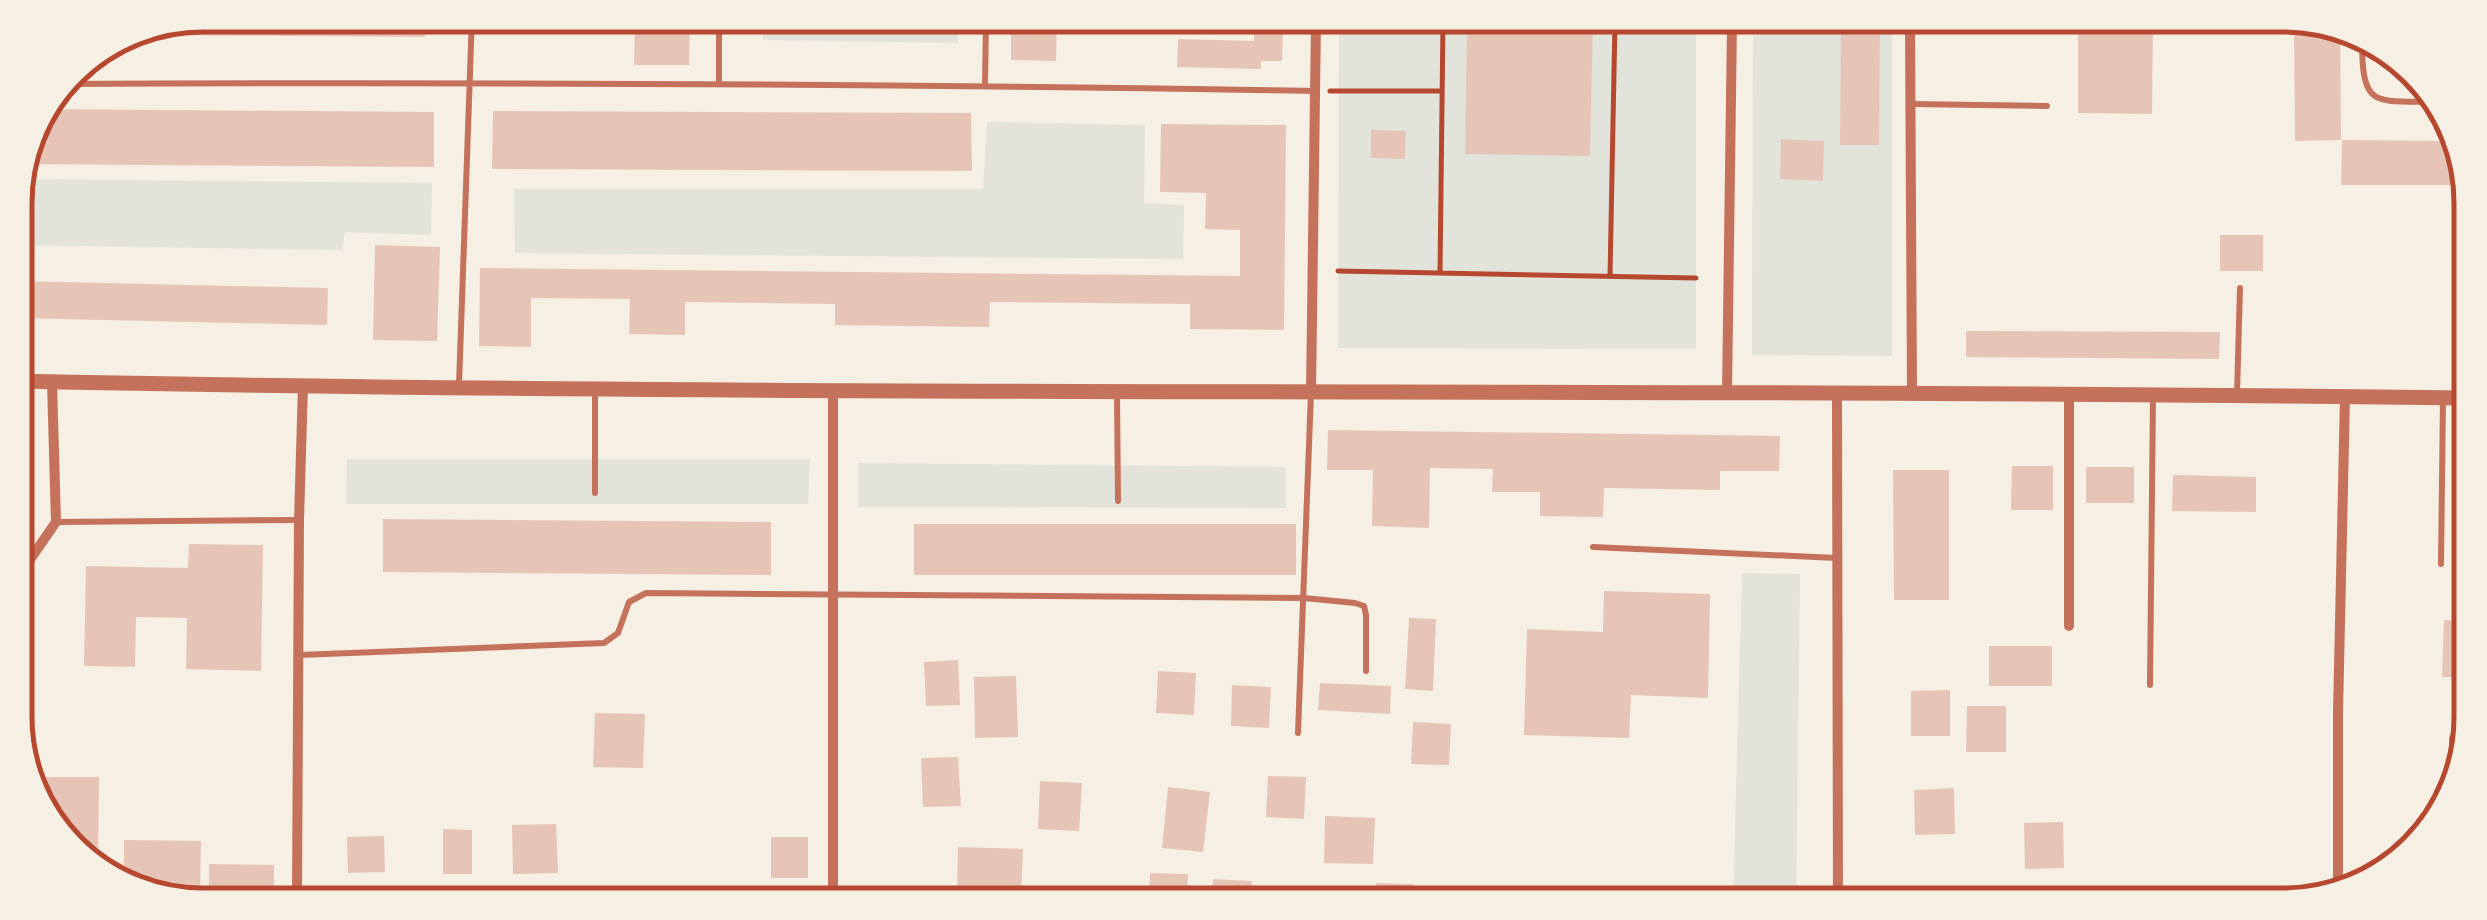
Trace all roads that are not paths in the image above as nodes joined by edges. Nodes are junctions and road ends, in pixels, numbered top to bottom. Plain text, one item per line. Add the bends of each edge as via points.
1 (472, 32) edge
2 (719, 32) edge
3 (986, 32) edge
4 (1316, 32) edge
5 (1732, 32) edge
6 (1910, 32) edge
7 (2362, 52) edge
8 (470, 82) junction
9 (82, 84) edge
10 (718, 84) junction
11 (985, 85) junction
12 (1316, 91) junction
13 (2421, 102) edge
14 (1910, 104) junction
15 (2047, 106) dead end
16 (2240, 288) dead end
17 (33, 381) edge
18 (52, 382) junction
19 (304, 385) junction
20 (459, 387) junction
21 (596, 388) junction
22 (832, 390) junction
23 (1117, 391) junction
24 (1311, 392) junction
25 (1912, 393) junction
26 (1727, 394) junction
27 (1837, 394) junction
28 (2069, 394) junction
29 (2153, 394) junction
30 (2236, 395) junction
31 (2345, 396) junction
32 (2443, 398) junction
33 (2454, 398) edge
34 (594, 494) dead end
35 (1118, 501) dead end
36 (299, 520) junction
37 (56, 522) junction
38 (1594, 547) dead end
39 (32, 556) edge
40 (1837, 558) junction
41 (2440, 564) dead end
42 (833, 594) junction
43 (1304, 598) junction
44 (2069, 626) dead end
45 (298, 655) junction
46 (1366, 670) dead end
47 (2150, 684) dead end
48 (1298, 732) dead end
49 (2338, 878) edge
50 (1838, 887) edge
51 (296, 888) edge
52 (833, 888) edge

1 - 8 lane
2 - 10 lane
3 - 11 lane
4 - 12 street
5 - 26 street
6 - 14 street
7 - 13 lane via 2369,93 2385,102
8 - 9 lane
8 - 10 lane
8 - 20 lane
10 - 11 lane
11 - 12 lane
12 - 24 street
14 - 15 lane
14 - 25 street
16 - 30 lane
17 - 18 street
18 - 19 street
18 - 37 street
19 - 20 street
19 - 36 street
20 - 21 street
21 - 22 street
21 - 34 lane
22 - 23 street
22 - 42 street
23 - 24 street
23 - 35 lane
24 - 26 street
24 - 43 lane
25 - 27 street
25 - 28 street
26 - 27 street
27 - 40 street
28 - 29 street
28 - 44 street
29 - 30 street
29 - 47 lane
30 - 31 street
31 - 32 street
31 - 49 street
32 - 33 street
32 - 41 lane
36 - 37 lane
36 - 45 street
37 - 39 street
38 - 40 lane
40 - 50 street
42 - 43 lane
42 - 45 lane via 646,593 629,602 618,634 604,643
42 - 52 street
43 - 46 lane via 1364,606
43 - 48 lane
45 - 51 street

